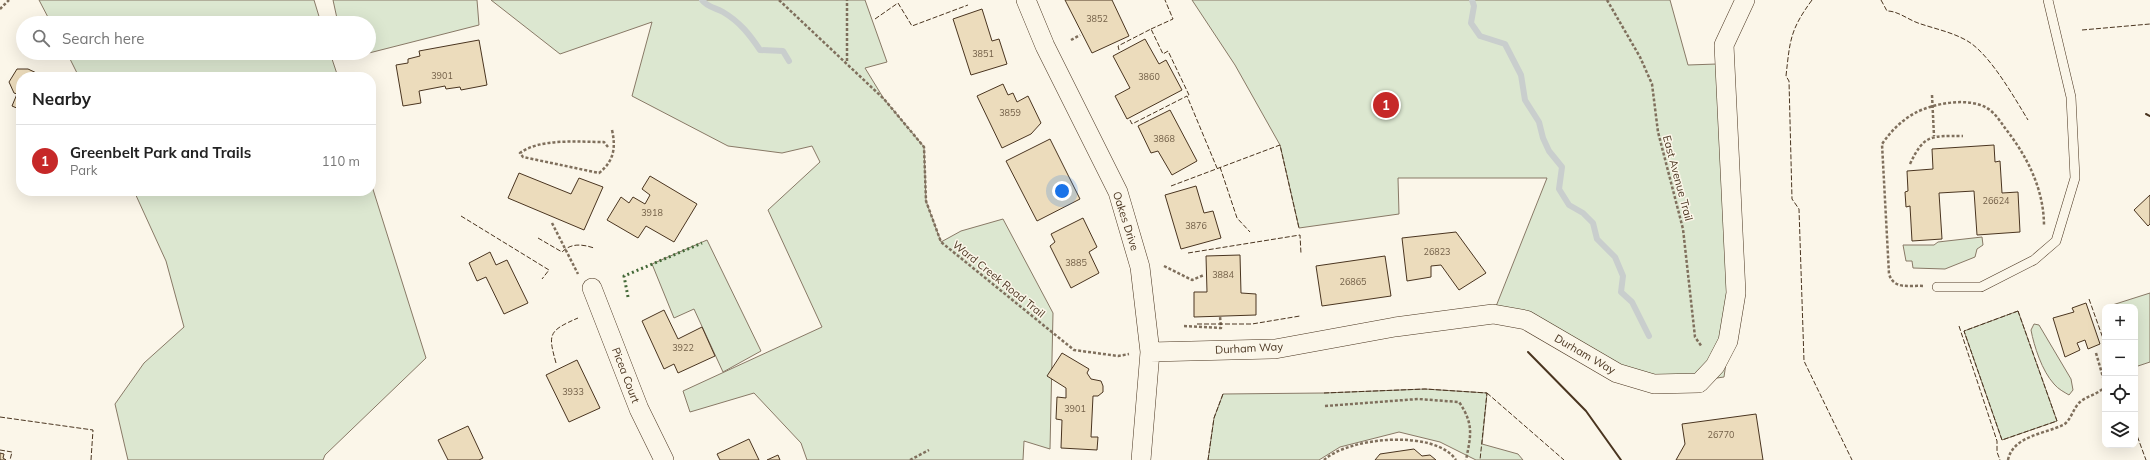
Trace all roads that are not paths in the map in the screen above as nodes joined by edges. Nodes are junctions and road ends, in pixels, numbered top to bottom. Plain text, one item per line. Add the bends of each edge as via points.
1 (1026, 0) edge
2 (1745, 0) edge
3 (2048, 0) edge
4 (586, 283) road end
5 (1937, 287) road end
6 (1150, 352) junction
7 (664, 460) edge
8 (1141, 460) edge

1 - 6 street, Oakes Drive via 1044,46 1118,192 1140,268
2 - 6 street, Durham Way via 1724,45 1736,293 1728,341 1715,366 1699,383 1654,384 1617,373 1526,320 1493,314 1395,327 1275,349
3 - 5 lane via 2071,97 2075,178 2056,241 2034,260 1981,287
4 - 7 street, Picea Court via 639,409
6 - 8 street, Oakes Drive

